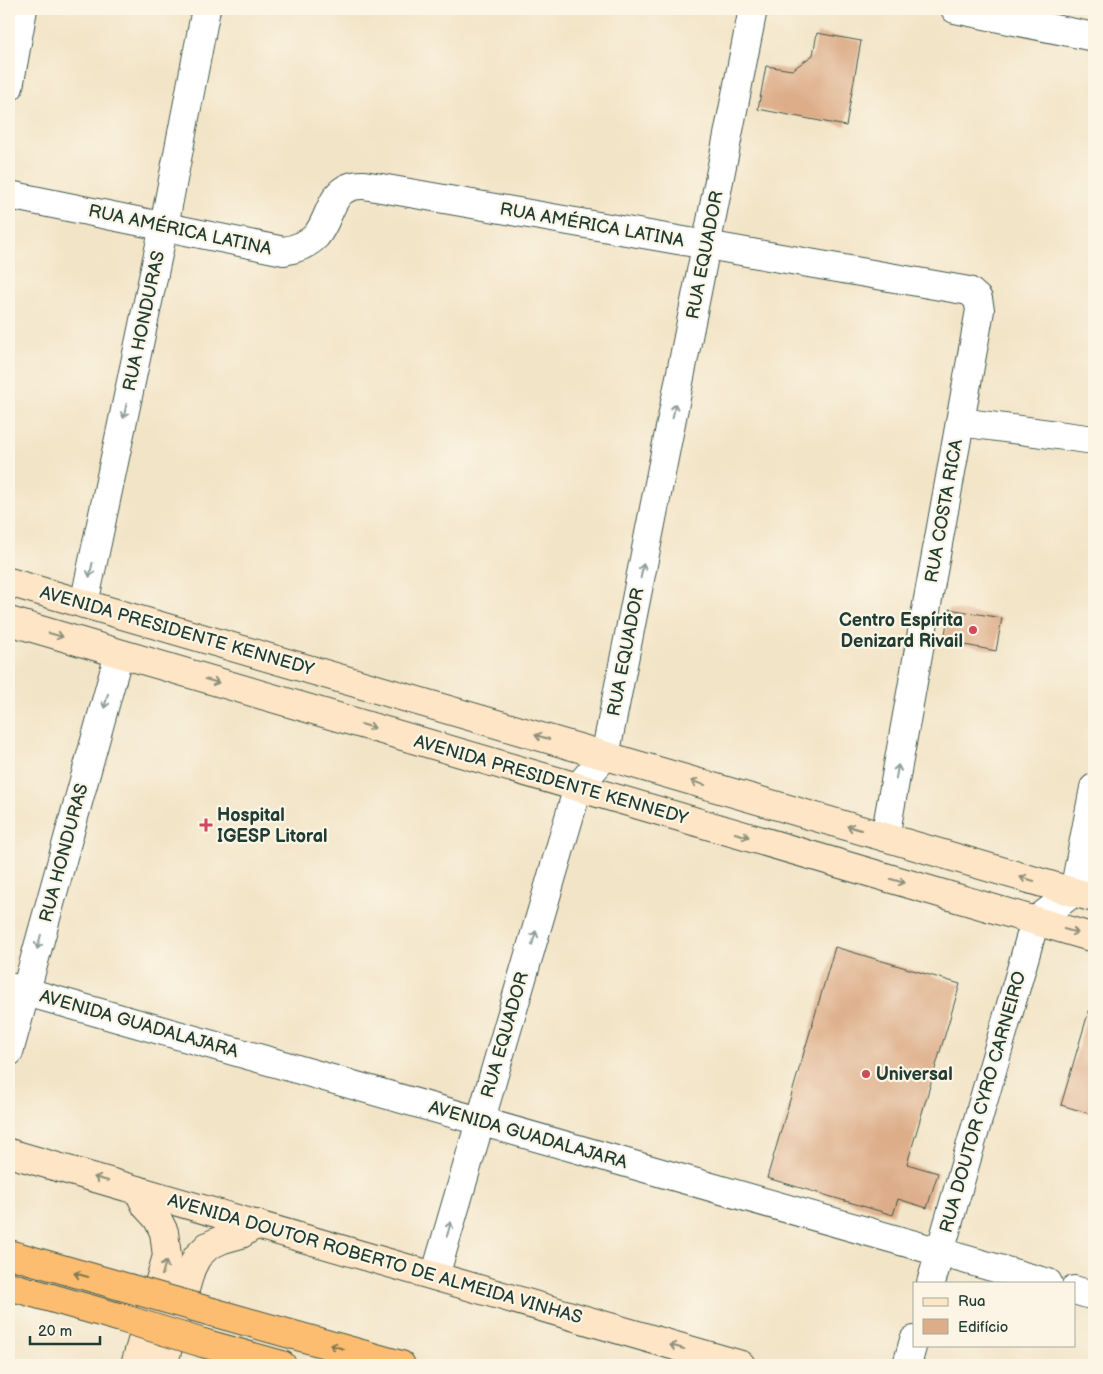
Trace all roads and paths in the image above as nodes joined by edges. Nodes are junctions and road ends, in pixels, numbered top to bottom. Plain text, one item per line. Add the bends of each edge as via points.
1 (23, 9) edge
2 (206, 9) edge
3 (753, 9) edge
4 (955, 9) edge
5 (1094, 37) edge
6 (9, 87) edge
7 (9, 194) edge
8 (164, 226) junction
9 (707, 245) junction
10 (960, 422) junction
11 (1094, 440) edge
12 (9, 582) edge
13 (84, 604) junction
14 (9, 622) edge
15 (119, 654) junction
16 (605, 756) junction
17 (578, 787) junction
18 (1094, 788) edge
19 (885, 837) junction
20 (1084, 895) edge
21 (1035, 921) junction
22 (1094, 938) edge
23 (17, 990) edge
24 (9, 1052) edge
25 (480, 1121) junction
26 (9, 1153) edge
27 (138, 1190) junction
28 (256, 1224) junction
29 (940, 1252) junction
30 (9, 1254) edge
31 (435, 1276) junction
32 (931, 1282) edge
33 (1045, 1282) edge
34 (9, 1286) edge
35 (1076, 1291) edge
36 (1094, 1296) edge
37 (913, 1344) edge
38 (135, 1365) edge
39 (163, 1365) edge
40 (282, 1365) edge
41 (401, 1365) edge
42 (741, 1365) edge
43 (907, 1365) edge

1 - 6 street
2 - 8 street, RUA HONDURAS
3 - 9 street, RUA EQUADOR
4 - 5 street
7 - 8 street, RUA AMÉRICA LATINA
8 - 9 street, RUA AMÉRICA LATINA via 284,251 296,249 315,237 334,199 355,185
8 -> 13 street, RUA HONDURAS
9 - 10 street, RUA AMÉRICA LATINA via 968,291 978,299 980,310
16 -> 9 street, RUA EQUADOR
10 - 11 street
19 -> 10 street, RUA COSTA RICA
12 - 13 main road, AVENIDA PRESIDENTE KENNEDY
16 -> 13 main road, AVENIDA PRESIDENTE KENNEDY
14 -> 15 main road, AVENIDA PRESIDENTE KENNEDY
15 -> 17 main road, AVENIDA PRESIDENTE KENNEDY
15 -> 23 street, RUA HONDURAS
16 - 17 street, RUA EQUADOR
19 -> 16 main road, AVENIDA PRESIDENTE KENNEDY
17 -> 21 main road, AVENIDA PRESIDENTE KENNEDY
25 -> 17 street, RUA EQUADOR
18 - 20 street
20 -> 19 main road, AVENIDA PRESIDENTE KENNEDY
20 - 21 street
21 -> 22 main road, AVENIDA PRESIDENTE KENNEDY
21 - 29 street, RUA DOUTOR CYRO CARNEIRO
23 - 24 street, RUA HONDURAS
23 - 25 street, AVENIDA GUADALAJARA
25 - 29 street, AVENIDA GUADALAJARA
31 -> 25 street, RUA EQUADOR
27 -> 26 main road, AVENIDA DOUTOR ROBERTO DE ALMEIDA VINHAS
27 - 28 main road, AVENIDA DOUTOR ROBERTO DE ALMEIDA VINHAS
38 -> 27 main road via 167,1256 164,1232
28 - 31 main road, AVENIDA DOUTOR ROBERTO DE ALMEIDA VINHAS
28 - 39 main road via 241,1234 208,1246 197,1257
29 - 32 street, RUA DOUTOR CYRO CARNEIRO
29 - 33 street, AVENIDA GUADALAJARA
41 -> 30 highway, bridge
42 -> 31 main road, AVENIDA DOUTOR ROBERTO DE ALMEIDA VINHAS
34 - 40 highway, bridge
35 - 36 street
37 - 43 street

